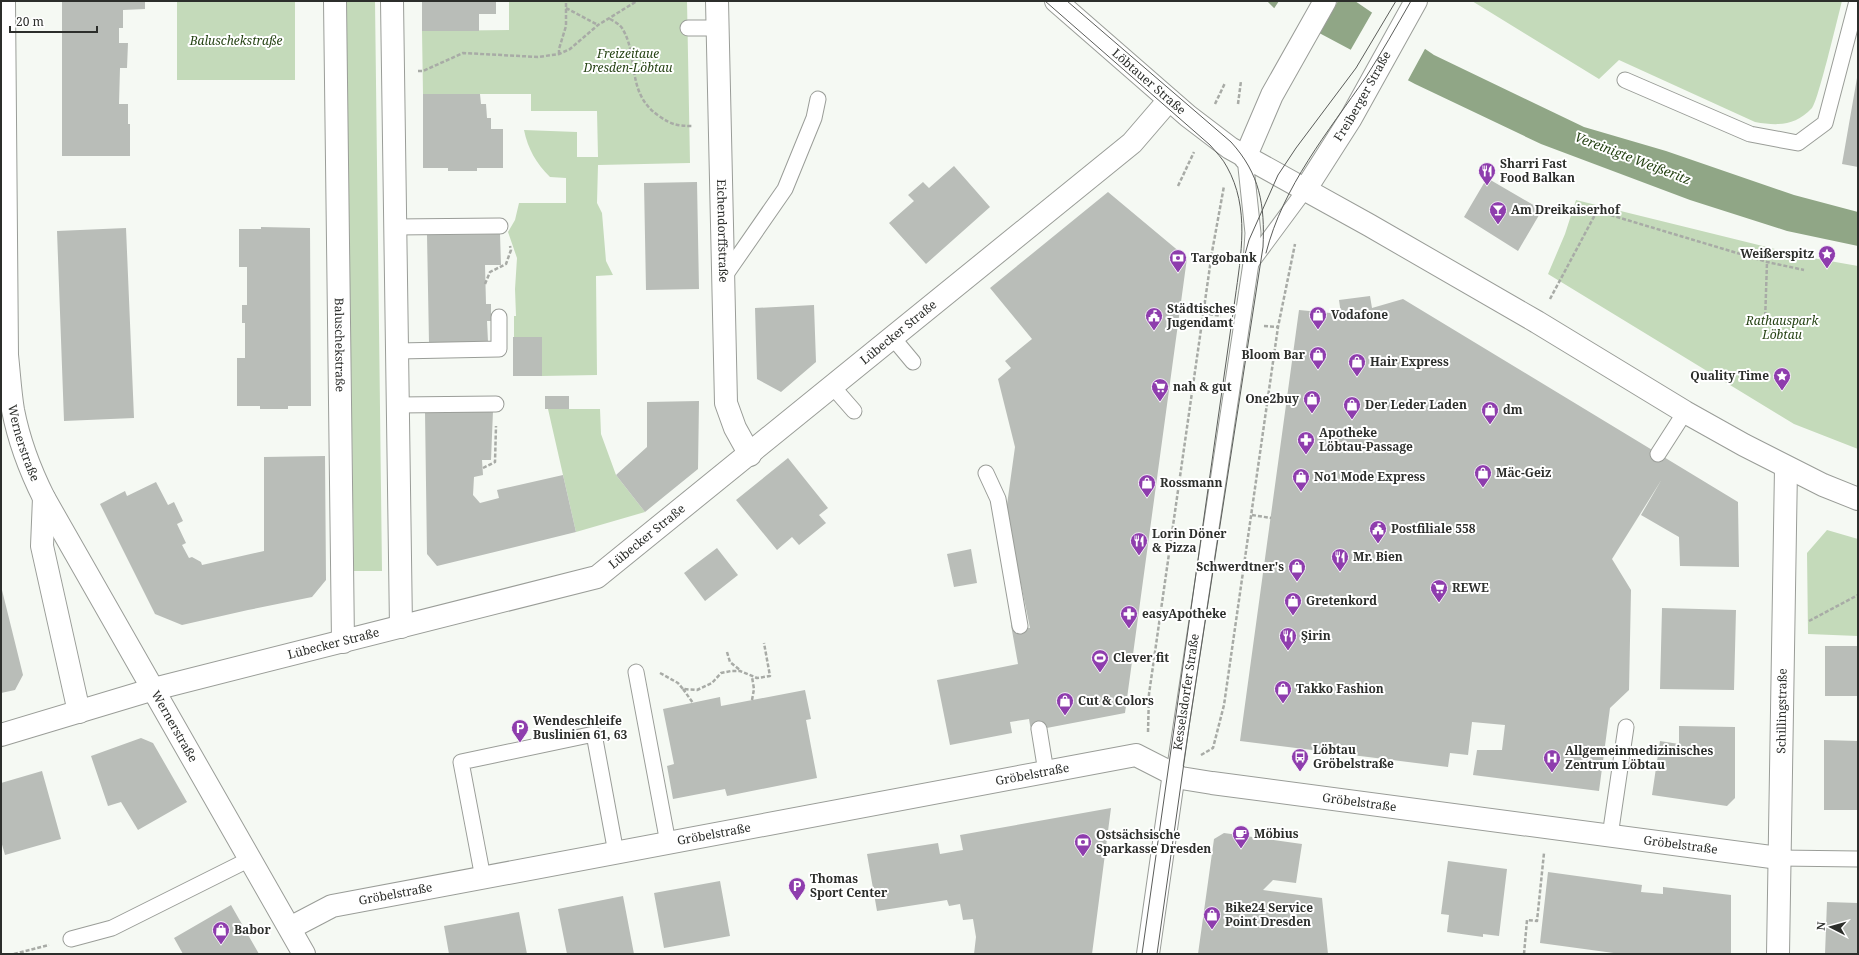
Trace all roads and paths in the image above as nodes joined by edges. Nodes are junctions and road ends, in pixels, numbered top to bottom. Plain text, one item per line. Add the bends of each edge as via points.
1 (4, 1) edge
2 (335, 1) edge
3 (392, 1) edge
4 (566, 1) edge
5 (637, 1) edge
6 (718, 1) edge
7 (1056, 1) edge
8 (1325, 1) edge
9 (1416, 1) edge
10 (1857, 1) edge
11 (566, 8) junction
12 (610, 19) junction
13 (598, 26) junction
14 (688, 28) dead end
15 (718, 28) junction
16 (559, 54) junction
17 (393, 72) junction
18 (1625, 80) dead end
19 (818, 99) dead end
20 (1169, 100) junction
21 (720, 125) junction
22 (1204, 129) junction
23 (1245, 158) junction
24 (1178, 186) dead end
25 (1305, 190) junction
26 (3, 216) edge
27 (500, 226) joint
28 (396, 228) junction
29 (1767, 262) junction
30 (1251, 264) junction
31 (1804, 270) dead end
32 (724, 277) junction
33 (485, 284) dead end
34 (1203, 313) dead end
35 (1222, 316) dead end
36 (499, 317) dead end
37 (1537, 322) junction
38 (1765, 322) dead end
39 (1258, 325) dead end
40 (1278, 327) dead end
41 (894, 338) junction
42 (398, 352) junction
43 (913, 362) dead end
44 (833, 387) junction
45 (496, 404) joint
46 (398, 405) junction
47 (7, 411) edge
48 (854, 411) dead end
49 (1685, 412) junction
50 (1658, 454) dead end
51 (750, 455) junction
52 (483, 468) dead end
53 (1786, 468) junction
54 (986, 473) dead end
55 (44, 498) junction
56 (1858, 500) edge
57 (1252, 515) dead end
58 (1271, 518) dead end
59 (1858, 595) edge
60 (1020, 626) dead end
61 (401, 627) junction
62 (1783, 635) junction
63 (343, 642) junction
64 (764, 644) dead end
65 (727, 652) dead end
66 (740, 670) junction
67 (656, 671) dead end
68 (636, 672) dead end
69 (752, 676) junction
70 (154, 689) junction
71 (683, 689) junction
72 (752, 700) dead end
73 (693, 703) dead end
74 (79, 712) junction
75 (1626, 727) dead end
76 (1038, 729) dead end
77 (1, 735) edge
78 (1046, 772) junction
79 (1174, 773) junction
80 (1539, 826) junction
81 (1610, 836) junction
82 (668, 843) junction
83 (616, 853) junction
84 (1779, 858) junction
85 (250, 859) junction
86 (1858, 859) edge
87 (484, 878) junction
88 (290, 928) junction
89 (71, 939) joint
90 (29, 950) junction
91 (14, 954) edge
92 (30, 954) edge
93 (304, 954) edge
94 (1148, 954) edge
95 (1524, 954) edge
96 (1778, 954) edge

1 - 26 street, Wernerstraße
2 - 63 street, Baluschekstraße
3 - 17 street
4 - 11 path
5 - 12 path
6 - 15 street, Eichendorffstraße
7 - 20 street, Löbtauer Straße
8 - 23 street via 1272,95
9 - 25 street, Freiberger Straße via 1351,118
10 - 18 lane via 1825,123 1798,143 1750,134
11 - 13 path
11 - 16 path via 566,26
12 - 13 path
12 - 21 path via 623,29 638,90 655,113 678,126
13 - 16 path via 570,49
14 - 15 lane
15 - 21 street, Eichendorffstraße
16 - 17 path via 538,57 463,53 423,71
17 - 28 street
19 - 32 lane via 814,118 785,189
20 - 22 street, Löbtauer Straße
20 - 41 street, Lübecker Straße via 1132,143
21 - 32 street, Eichendorffstraße
22 - 23 street, Löbtauer Straße
22 - 24 path
23 - 25 street, Löbtauer Straße
23 - 30 lane, Kesselsdorfer Straße via 1253,233
25 - 30 lane, Kesselsdorfer Straße
25 - 37 street, Löbtauer Straße
26 - 47 street, Wernerstraße
27 - 28 lane
27 - 33 path via 507,236 511,250 506,264 490,272
28 - 42 street
29 - 31 path
29 - 37 path via 1597,211
29 - 38 path
30 - 79 lane, Kesselsdorfer Straße
32 - 51 street, Eichendorffstraße via 726,403 735,428
34 - 35 path
36 - 42 lane via 499,349
37 - 49 street, Löbtauer Straße
39 - 40 path
41 - 43 lane
41 - 44 street, Lübecker Straße
42 - 46 street
44 - 48 lane
44 - 51 street, Lübecker Straße
45 - 46 lane
45 - 52 path via 495,462
46 - 61 street
47 - 55 street, Wernerstraße
49 - 50 lane
49 - 53 street, Löbtauer Straße
51 - 61 street, Lübecker Straße via 597,577
53 - 56 street, Löbtauer Straße
53 - 62 street, Schillingstraße
54 - 60 lane via 998,499
55 - 70 street, Wernerstraße
55 - 74 street, Wernerstraße via 42,546
57 - 58 path
59 - 62 path
61 - 63 street, Lübecker Straße
62 - 84 street, Schillingstraße
63 - 70 street, Lübecker Straße
64 - 69 path via 770,676
65 - 66 path via 730,662
66 - 69 path
66 - 71 path via 721,673 712,683 697,690
67 - 71 path via 678,683
68 - 82 lane
69 - 72 path
70 - 74 street, Lübecker Straße
70 - 85 street, Wernerstraße
71 - 73 path
74 - 77 street, Lübecker Straße
75 - 81 lane
76 - 78 lane
78 - 79 street, Gröbelstraße via 1136,755
78 - 82 street, Gröbelstraße
79 - 80 street, Gröbelstraße via 1181,778 1212,783
79 - 94 street, Kesselsdorfer Straße
80 - 81 street, Gröbelstraße
80 - 95 path via 1544,855 1537,921 1527,920
81 - 84 street, Gröbelstraße
82 - 83 street, Gröbelstraße
83 - 87 street, Gröbelstraße
83 - 87 lane via 594,734 462,762
84 - 86 lane
84 - 96 street, Schillingstraße
85 - 88 street, Wernerstraße
85 - 89 lane via 112,928
87 - 88 street, Gröbelstraße via 332,906
88 - 93 street, Wernerstraße
89 - 90 path
90 - 91 path
90 - 92 path

